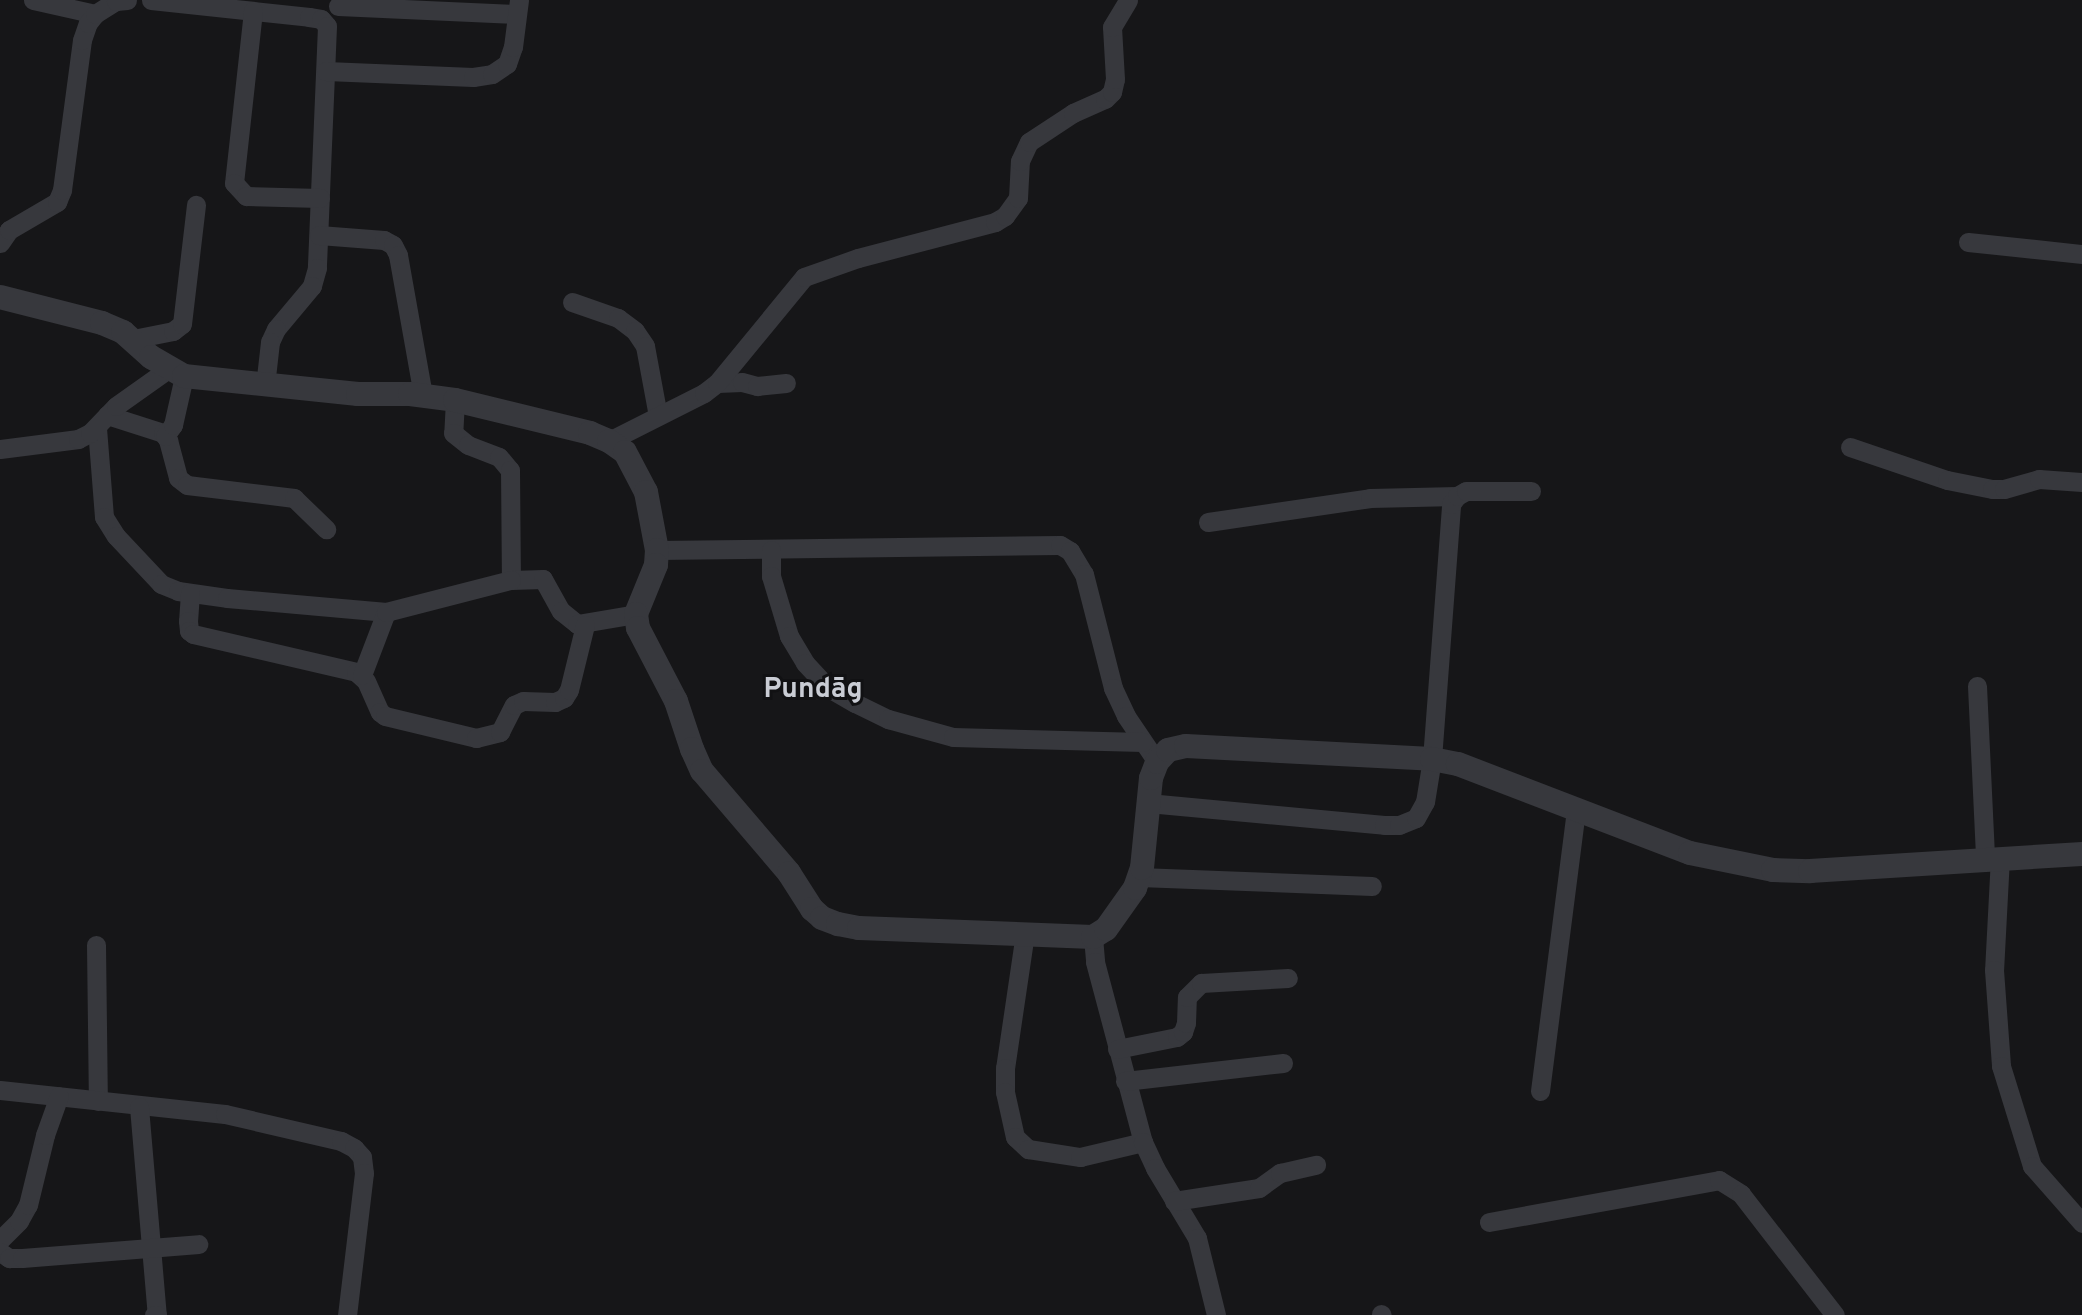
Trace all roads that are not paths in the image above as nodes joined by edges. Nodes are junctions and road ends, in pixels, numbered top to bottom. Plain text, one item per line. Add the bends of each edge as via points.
1 (33, 0) edge
2 (127, 0) edge
3 (151, 0) edge
4 (1128, 0) edge
5 (338, 3) edge
6 (517, 7) edge
7 (253, 11) junction
8 (95, 13) junction
9 (327, 26) junction
10 (326, 71) junction
11 (320, 198) junction
12 (196, 205) dead end
13 (319, 235) junction
14 (1968, 242) dead end
15 (0, 243) edge
16 (2082, 254) edge
17 (0, 297) edge
18 (572, 302) dead end
19 (133, 339) junction
20 (176, 372) junction
21 (717, 383) junction
22 (786, 383) dead end
23 (265, 386) junction
24 (423, 396) junction
25 (455, 400) junction
26 (658, 416) junction
27 (102, 421) junction
28 (165, 436) junction
29 (609, 440) junction
30 (1850, 447) dead end
31 (0, 449) edge
32 (2082, 482) edge
33 (1531, 491) dead end
34 (1457, 496) junction
35 (1208, 522) dead end
36 (326, 529) dead end
37 (657, 550) junction
38 (771, 550) junction
39 (511, 580) junction
40 (191, 593) junction
41 (386, 612) junction
42 (636, 614) junction
43 (585, 625) junction
44 (362, 675) junction
45 (1977, 685) dead end
46 (1150, 752) junction
47 (1433, 759) junction
48 (1148, 803) junction
49 (1576, 809) junction
50 (2082, 854) edge
51 (1992, 858) junction
52 (1139, 877) junction
53 (1372, 886) dead end
54 (1025, 933) junction
55 (1093, 937) junction
56 (96, 946) dead end
57 (1288, 978) dead end
58 (1117, 1049) junction
59 (1283, 1063) dead end
60 (1125, 1081) junction
61 (0, 1090) edge
62 (1540, 1091) dead end
63 (59, 1096) junction
64 (98, 1101) junction
65 (139, 1107) junction
66 (1143, 1142) junction
67 (1316, 1165) dead end
68 (1174, 1201) junction
69 (1489, 1222) dead end
70 (2082, 1223) edge
71 (0, 1240) edge
72 (198, 1244) dead end
73 (151, 1246) junction
74 (0, 1252) edge
75 (156, 1315) edge
76 (347, 1315) edge
77 (1216, 1315) edge
78 (1835, 1315) edge

1 - 8 street
2 - 8 street
3 - 7 street
4 - 21 street via 1112,27 1112,92 1029,142 1020,162 1018,198 1004,216 804,277
5 - 6 street
5 - 9 street
6 - 10 street via 507,64 492,74
7 - 9 street via 321,19
7 - 11 street via 234,183 246,197
8 - 15 street via 82,40 57,202 9,230
9 - 10 street
10 - 11 street
11 - 13 street
12 - 19 street via 183,324 173,331
13 - 23 street via 312,286 270,341
13 - 24 street via 384,240 393,245
14 - 16 street
17 - 19 street via 102,323
18 - 26 street via 618,318 652,343
19 - 20 street
20 - 23 street
20 - 27 street
20 - 28 street via 173,425
21 - 22 street
21 - 26 street
23 - 24 street
24 - 25 street
25 - 29 street
25 - 39 street via 453,433 499,457 510,470
26 - 29 street
27 - 28 street
27 - 31 street via 78,439
27 - 40 street via 104,517 161,584
28 - 36 street via 178,478 187,485 294,498
29 - 37 street via 638,470
30 - 32 street via 1947,480 1992,489 2039,479
33 - 34 street via 1466,491
34 - 35 street via 1370,498
34 - 47 street via 1448,521
37 - 38 street
37 - 42 street via 656,565
38 - 46 street via 771,576 789,636 805,663 828,687 855,703 897,722 953,737
38 - 46 street via 1048,544 1070,551 1084,575 1114,688
39 - 41 street
39 - 43 street via 543,579 568,620
40 - 41 street
40 - 44 street via 188,621 193,634
41 - 44 street
42 - 43 street
42 - 54 street via 638,628 676,701 702,771 822,918 859,928
43 - 44 street via 564,698 514,705 500,732 489,736 459,736 385,716
45 - 51 street
46 - 47 street via 1186,746
46 - 48 street
47 - 48 street via 1422,811 1399,825
47 - 49 street via 1458,764
48 - 52 street
49 - 51 street via 1690,853 1773,870
49 - 62 street
50 - 51 street
51 - 70 street via 2001,1066 2032,1166
52 - 53 street
52 - 55 street via 1123,908
54 - 55 street
54 - 66 street via 1005,1068 1015,1137 1028,1149 1080,1157
55 - 58 street
56 - 64 street
57 - 58 street via 1201,983 1187,997 1186,1023 1177,1037
58 - 60 street
59 - 60 street
60 - 66 street
61 - 63 street
63 - 64 street
63 - 71 street via 28,1205
64 - 65 street
65 - 73 street
65 - 76 street via 225,1114 354,1148 362,1157 364,1173
66 - 68 street
67 - 68 street via 1280,1173 1259,1188
68 - 77 street via 1197,1238
69 - 78 street via 1719,1180 1741,1194
72 - 73 street
73 - 74 street via 22,1258
73 - 75 street

